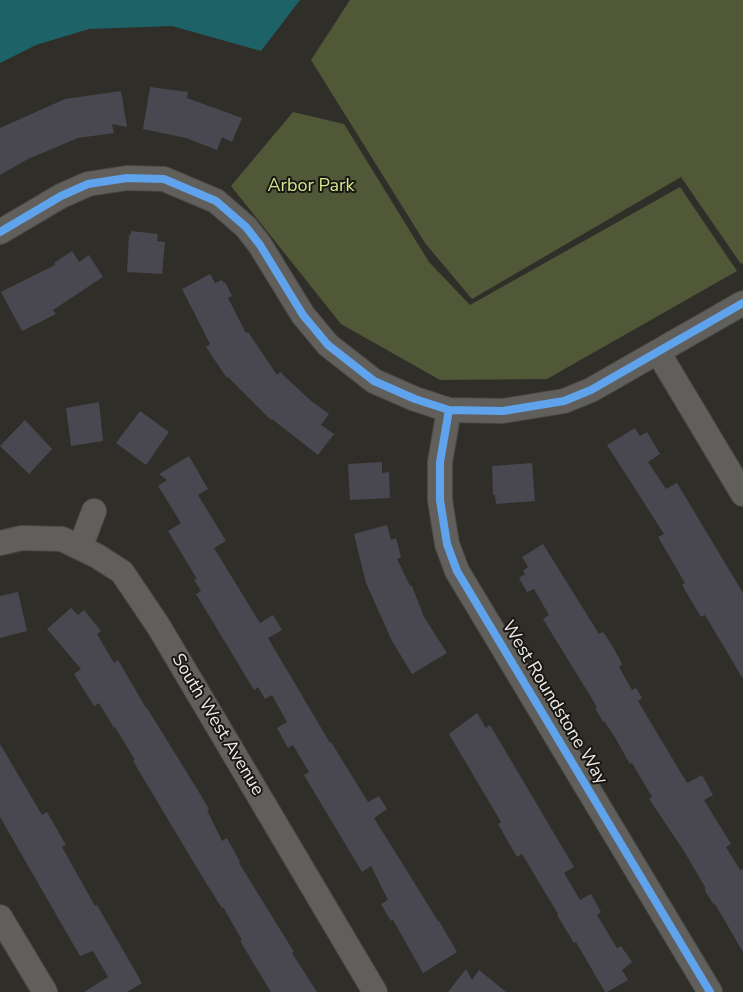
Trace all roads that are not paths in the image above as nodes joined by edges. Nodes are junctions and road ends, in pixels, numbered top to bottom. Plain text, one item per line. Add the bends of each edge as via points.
1 (0, 232) edge
2 (743, 303) edge
3 (658, 352) junction
4 (449, 410) junction
5 (743, 494) edge
6 (94, 510) dead end
7 (0, 544) edge
8 (80, 548) junction
9 (0, 917) edge
10 (707, 991) edge
11 (45, 992) edge
12 (375, 992) edge

1 - 4 street via 88,184 127,178 164,179 216,201 246,227 303,315 328,345 374,381
2 - 3 street
3 - 4 street via 591,390 564,401 503,412
3 - 5 street
4 - 10 street, West Roundstone Way via 440,462 440,500 447,544 457,571
6 - 8 street
7 - 8 street, South West Avenue via 22,538 62,539
8 - 12 street, South West Avenue via 122,572 159,627
9 - 11 street

